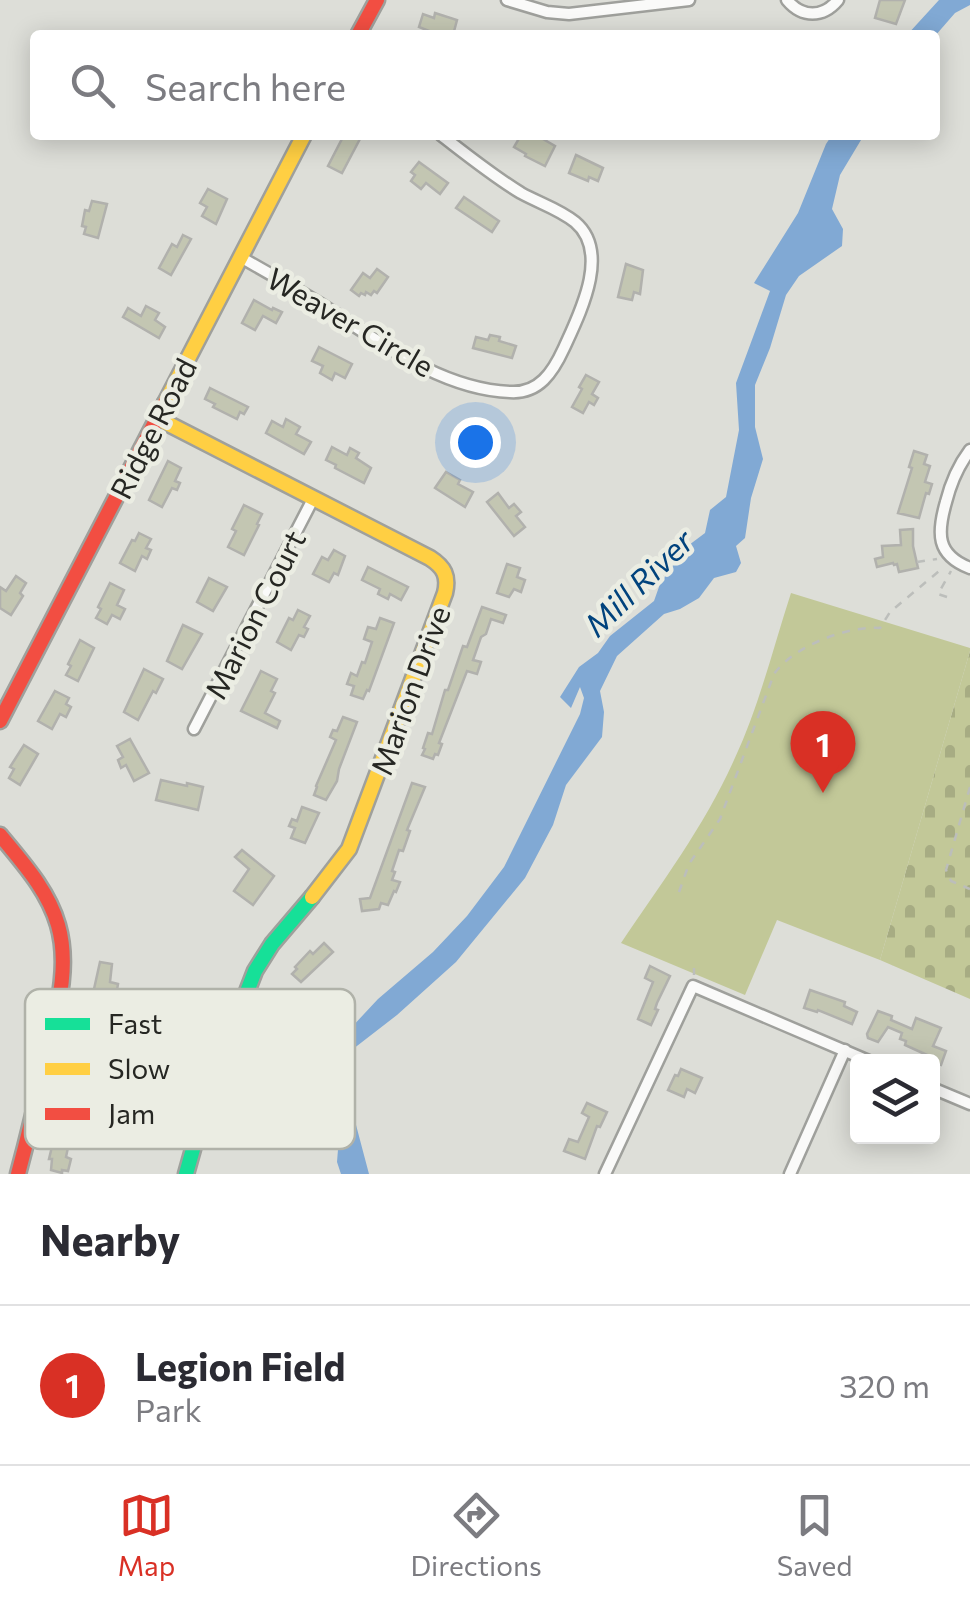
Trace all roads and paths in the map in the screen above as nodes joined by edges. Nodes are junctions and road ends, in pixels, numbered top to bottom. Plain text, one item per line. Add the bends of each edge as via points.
1 (377, 0) edge
2 (507, 0) edge
3 (689, 0) edge
4 (788, 0) edge
5 (838, 0) edge
6 (361, 30) edge
7 (301, 140) edge
8 (448, 140) edge
9 (240, 257) junction
10 (157, 418) junction
11 (970, 450) edge
12 (313, 499) junction
13 (950, 561) junction
14 (917, 562) dead end
15 (970, 568) edge
16 (947, 597) dead end
17 (0, 721) edge
18 (194, 729) dead end
19 (970, 788) edge
20 (0, 834) edge
21 (970, 889) edge
22 (679, 892) dead end
23 (694, 968) dead end
24 (694, 980) junction
25 (60, 989) edge
26 (248, 989) edge
27 (845, 1050) junction
28 (853, 1054) edge
29 (940, 1091) edge
30 (970, 1104) edge
31 (25, 1144) edge
32 (193, 1149) edge
33 (18, 1174) edge
34 (186, 1174) edge
35 (605, 1174) edge
36 (790, 1174) edge

1 - 6 main road
2 - 3 street via 569,14
4 - 5 street via 796,10 814,14
7 - 9 main road, Ridge Road
8 - 9 street, Weaver Circle via 519,192 572,219 590,241 583,299 558,361 540,385 513,393 434,372
9 - 10 main road, Ridge Road
10 - 12 main road, Marion Drive
10 - 17 main road, Ridge Road
11 - 13 street via 940,521
12 - 18 street, Marion Court
12 - 26 main road, Marion Drive via 442,566 448,585 349,850 283,929
13 - 14 path
13 - 15 street
13 - 16 path via 938,594
13 - 22 path via 880,628 848,630 780,666 720,818
19 - 21 path via 946,870 951,881
20 - 25 main road via 55,917 64,952
23 - 24 path
24 - 27 street
24 - 35 street
27 - 28 street
27 - 36 street
29 - 30 street
31 - 33 main road
32 - 34 main road, Marion Drive

